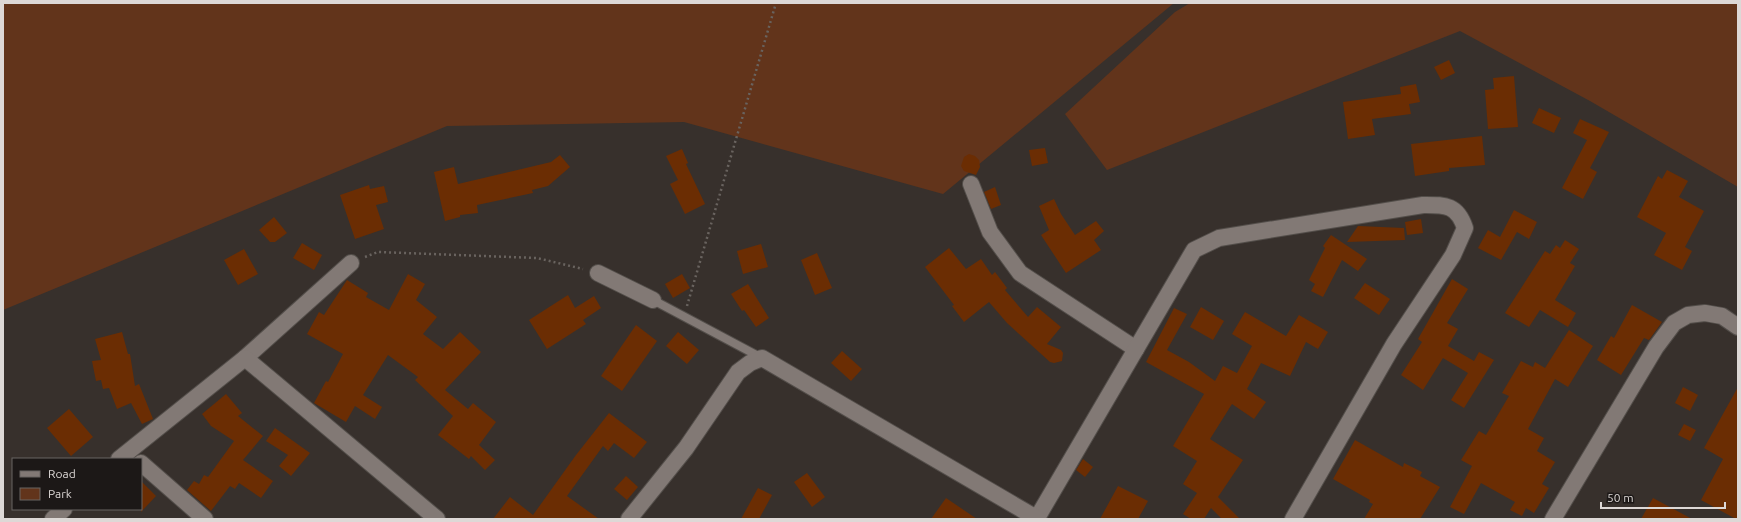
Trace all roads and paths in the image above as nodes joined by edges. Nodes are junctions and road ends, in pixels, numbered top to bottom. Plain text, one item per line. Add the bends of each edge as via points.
1 (776, 3) edge
2 (971, 184) dead end
3 (351, 263) joint
4 (598, 273) joint
5 (653, 300) joint
6 (684, 316) junction
7 (1738, 327) edge
8 (1136, 349) junction
9 (245, 358) junction
10 (762, 358) junction
11 (127, 456) edge
12 (142, 464) edge
13 (63, 510) edge
14 (53, 519) edge
15 (205, 519) edge
16 (437, 519) edge
17 (629, 519) edge
18 (1037, 519) edge
19 (1293, 519) edge
20 (1553, 519) edge

1 - 6 path
2 - 8 street via 990,232 1020,273
3 - 4 path via 378,252 537,258
3 - 9 street
4 - 5 street
5 - 6 lane
6 - 10 lane
7 - 20 street via 1722,316 1705,313 1688,315 1674,323 1656,347
8 - 18 street
8 - 19 street via 1194,250 1219,238 1423,205 1444,205 1455,210 1465,228 1453,255 1394,344
9 - 11 street
9 - 16 street
10 - 17 street via 750,362 738,372 686,448
10 - 18 street
12 - 15 street
13 - 14 street

